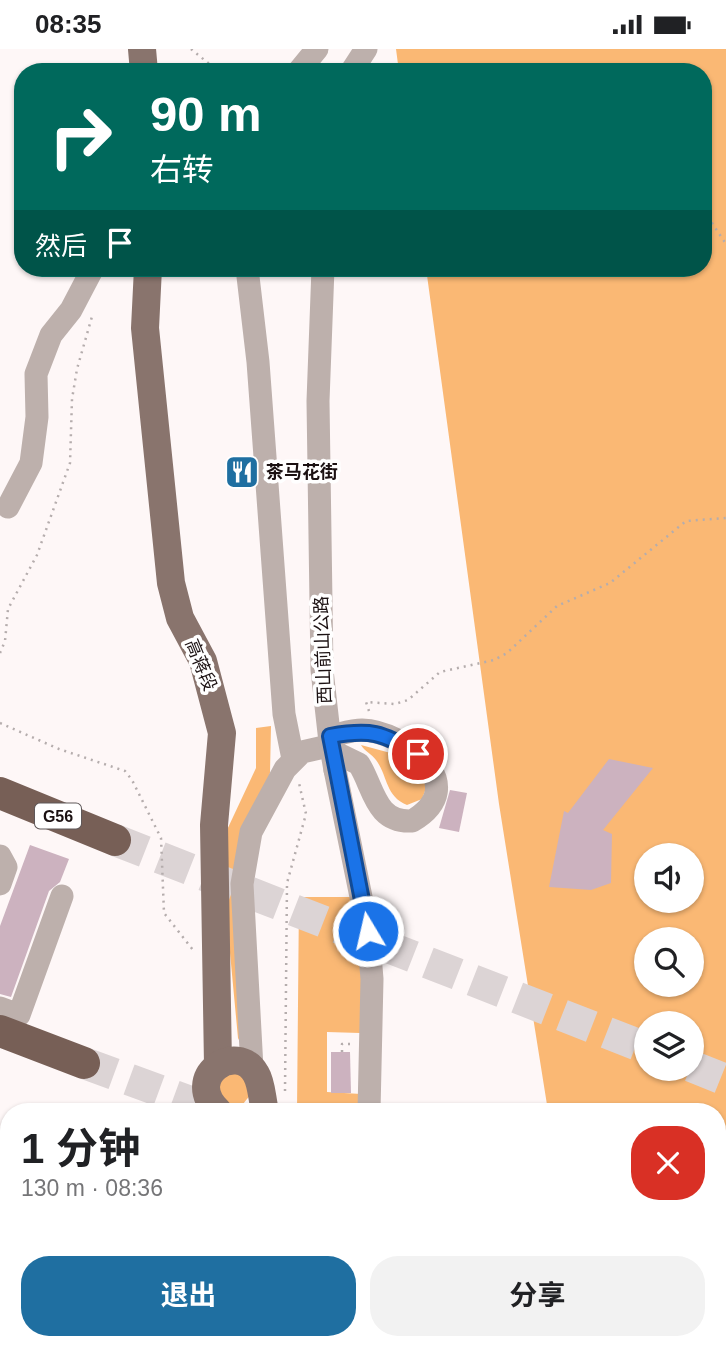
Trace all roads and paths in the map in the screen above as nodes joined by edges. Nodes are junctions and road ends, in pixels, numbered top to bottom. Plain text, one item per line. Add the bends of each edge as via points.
1 (191, 49) edge
2 (317, 49) edge
3 (208, 63) edge
4 (305, 63) edge
5 (712, 223) edge
6 (726, 244) edge
7 (88, 277) edge
8 (148, 277) edge
9 (248, 277) edge
10 (323, 277) edge
11 (93, 312) dead end
12 (8, 507) dead end
13 (726, 517) edge
14 (0, 653) edge
15 (378, 733) junction
16 (330, 739) junction
17 (293, 759) junction
18 (0, 793) edge
19 (116, 840) tunnel mouth
20 (0, 856) edge
21 (0, 884) edge
22 (62, 896) dead end
23 (0, 1008) edge
24 (0, 1031) edge
25 (83, 1063) tunnel mouth
26 (218, 1065) junction
27 (262, 1096) edge
28 (210, 1103) edge
29 (369, 1103) edge

1 - 3 path
2 - 4 street
5 - 6 path
7 - 12 street via 72,310 51,335 36,374 31,463
8 - 26 main road, 高蒋段 via 145,328 171,583 180,618 203,661 222,733 214,825
9 - 17 street via 284,714
10 - 16 street, 西山前山公路 via 318,428 322,670
11 - 14 path via 76,369 70,463 37,555 8,609
13 - 15 path via 686,521 610,583 557,606 494,660 440,672 408,700 366,702
15 - 16 street via 362,730
15 - 17 street via 418,754 434,774 435,800 412,821 382,811 359,764 345,755 313,747
16 - 29 street, 西山前山公路, bridge via 368,931 372,979
17 - 27 path via 306,814 287,883
17 - 27 street via 258,816 243,865
18 - 19 highway, G56
20 - 21 street via 6,867
22 - 23 street via 19,1015
24 - 25 highway
26 - 27 main road via 235,1061
26 - 28 main road, 高蒋段 via 205,1088

